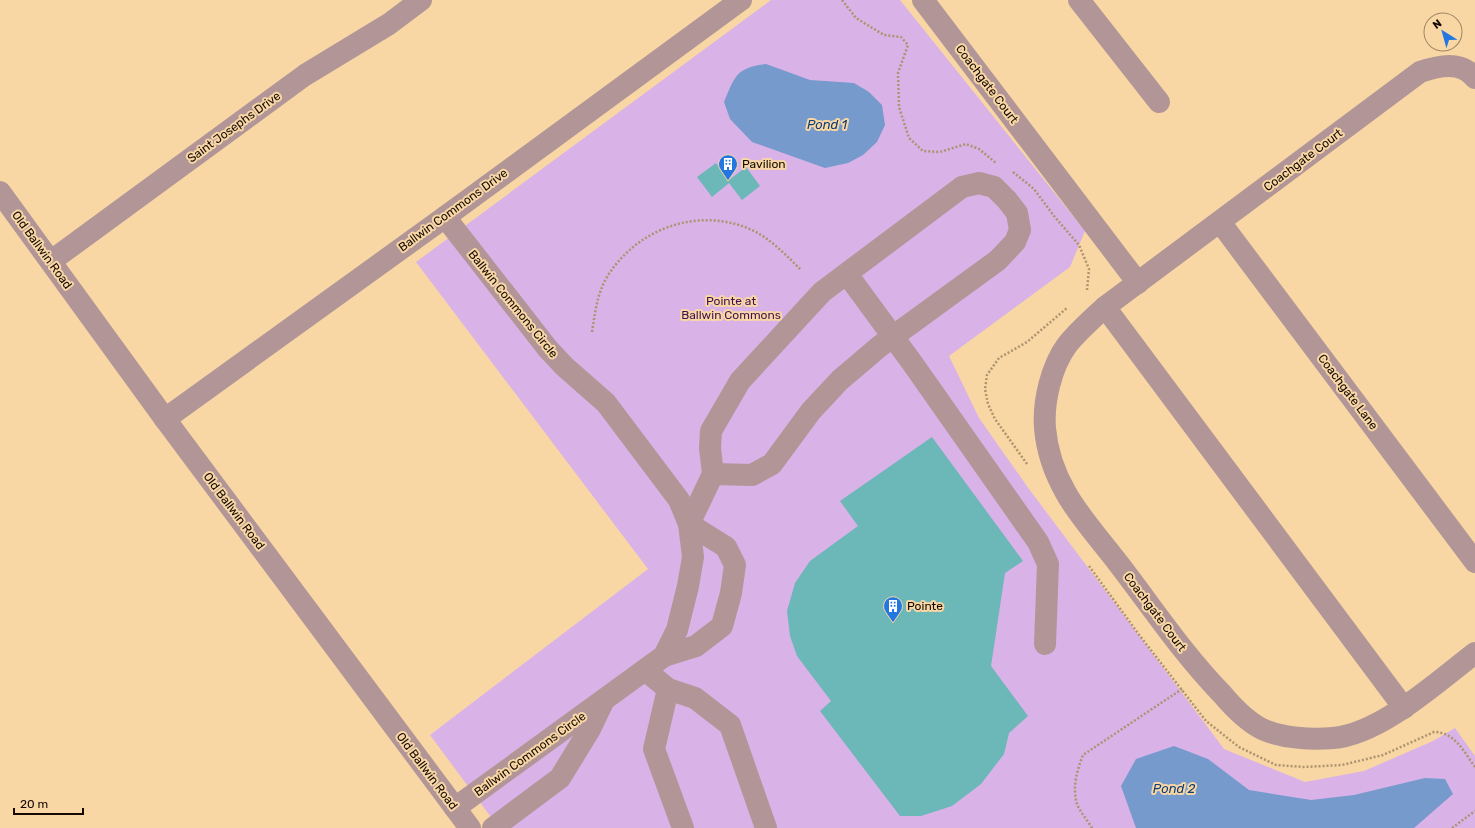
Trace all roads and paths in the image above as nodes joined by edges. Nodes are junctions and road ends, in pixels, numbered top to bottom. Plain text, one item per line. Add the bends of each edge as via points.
1 (421, 0) edge
2 (740, 0) edge
3 (842, 0) edge
4 (923, 0) edge
5 (1079, 0) edge
6 (1475, 78) edge
7 (1159, 102) dead end
8 (997, 164) dead end
9 (1011, 171) dead end
10 (0, 192) edge
11 (445, 217) junction
12 (1220, 222) junction
13 (50, 261) junction
14 (801, 270) dead end
15 (847, 274) junction
16 (1138, 283) junction
17 (1082, 295) dead end
18 (1071, 305) dead end
19 (1105, 307) junction
20 (592, 332) dead end
21 (893, 336) junction
22 (165, 419) junction
23 (1031, 471) dead end
24 (713, 474) junction
25 (689, 524) junction
26 (1475, 562) edge
27 (1087, 563) dead end
28 (1045, 644) dead end
29 (1475, 652) edge
30 (664, 656) junction
31 (645, 670) junction
32 (668, 689) junction
33 (1182, 689) junction
34 (605, 699) junction
35 (1404, 708) junction
36 (1475, 767) edge
37 (455, 808) junction
38 (1475, 811) edge
39 (470, 828) edge
40 (493, 828) edge
41 (683, 828) edge
42 (766, 828) edge
43 (1092, 828) edge
44 (1452, 828) edge

1 - 13 street, Saint Josephs Drive via 389,24 305,75
2 - 11 street, Ballwin Commons Drive
3 - 8 path via 856,18 884,35 901,37 908,45 898,73 899,107 909,138 923,151 940,152 966,144 979,149
4 - 16 street, Coachgate Court
5 - 7 street
6 - 12 street, Coachgate Court via 1455,66 1439,66 1420,72
9 - 17 path via 1034,189 1079,245 1090,269 1088,290
10 - 13 street, Old Ballwin Road
11 - 22 street, Ballwin Commons Drive
11 - 25 street, Ballwin Commons Circle via 548,349 606,403 679,500
12 - 16 street, Coachgate Court
12 - 26 street, Coachgate Lane
13 - 22 street, Old Ballwin Road
14 - 20 path via 780,249 753,230 704,220 680,223 651,233 622,257 607,278 596,301
15 - 21 street
15 - 21 street via 962,187 979,183 994,187 1017,213 1020,230 1016,242 998,260
15 - 24 street via 822,292 740,381 711,431
16 - 19 street, Coachgate Court
18 - 23 path via 1027,342 999,358 987,375 985,389 988,404 995,419
19 - 35 street
19 - 35 street, Coachgate Court via 1066,346 1055,370 1047,398 1045,427 1049,459 1067,494 1201,672 1239,713 1262,728 1286,735 1335,738 1376,724
21 - 24 street via 840,380 811,411 772,464 752,475
21 - 28 street via 1038,542 1048,564
22 - 37 street, Old Ballwin Road
24 - 25 street
25 - 30 street, Ballwin Commons Circle via 693,557 688,586 677,630
25 - 30 street via 726,548 735,565 731,593 722,626 696,646
27 - 33 path
29 - 35 street, Coachgate Court
30 - 31 street, Ballwin Commons Circle
31 - 32 street
31 - 34 street, Ballwin Commons Circle
32 - 41 street via 654,749
32 - 42 street via 695,698 730,725
33 - 36 path via 1206,721 1239,747 1276,765 1342,765 1383,755 1434,732 1443,732 1455,740
33 - 43 path via 1083,755 1077,771 1075,788 1078,804
34 - 37 street, Ballwin Commons Circle
34 - 40 street, Ballwin Commons Circle via 560,778
37 - 39 street, Old Ballwin Road
38 - 44 path

